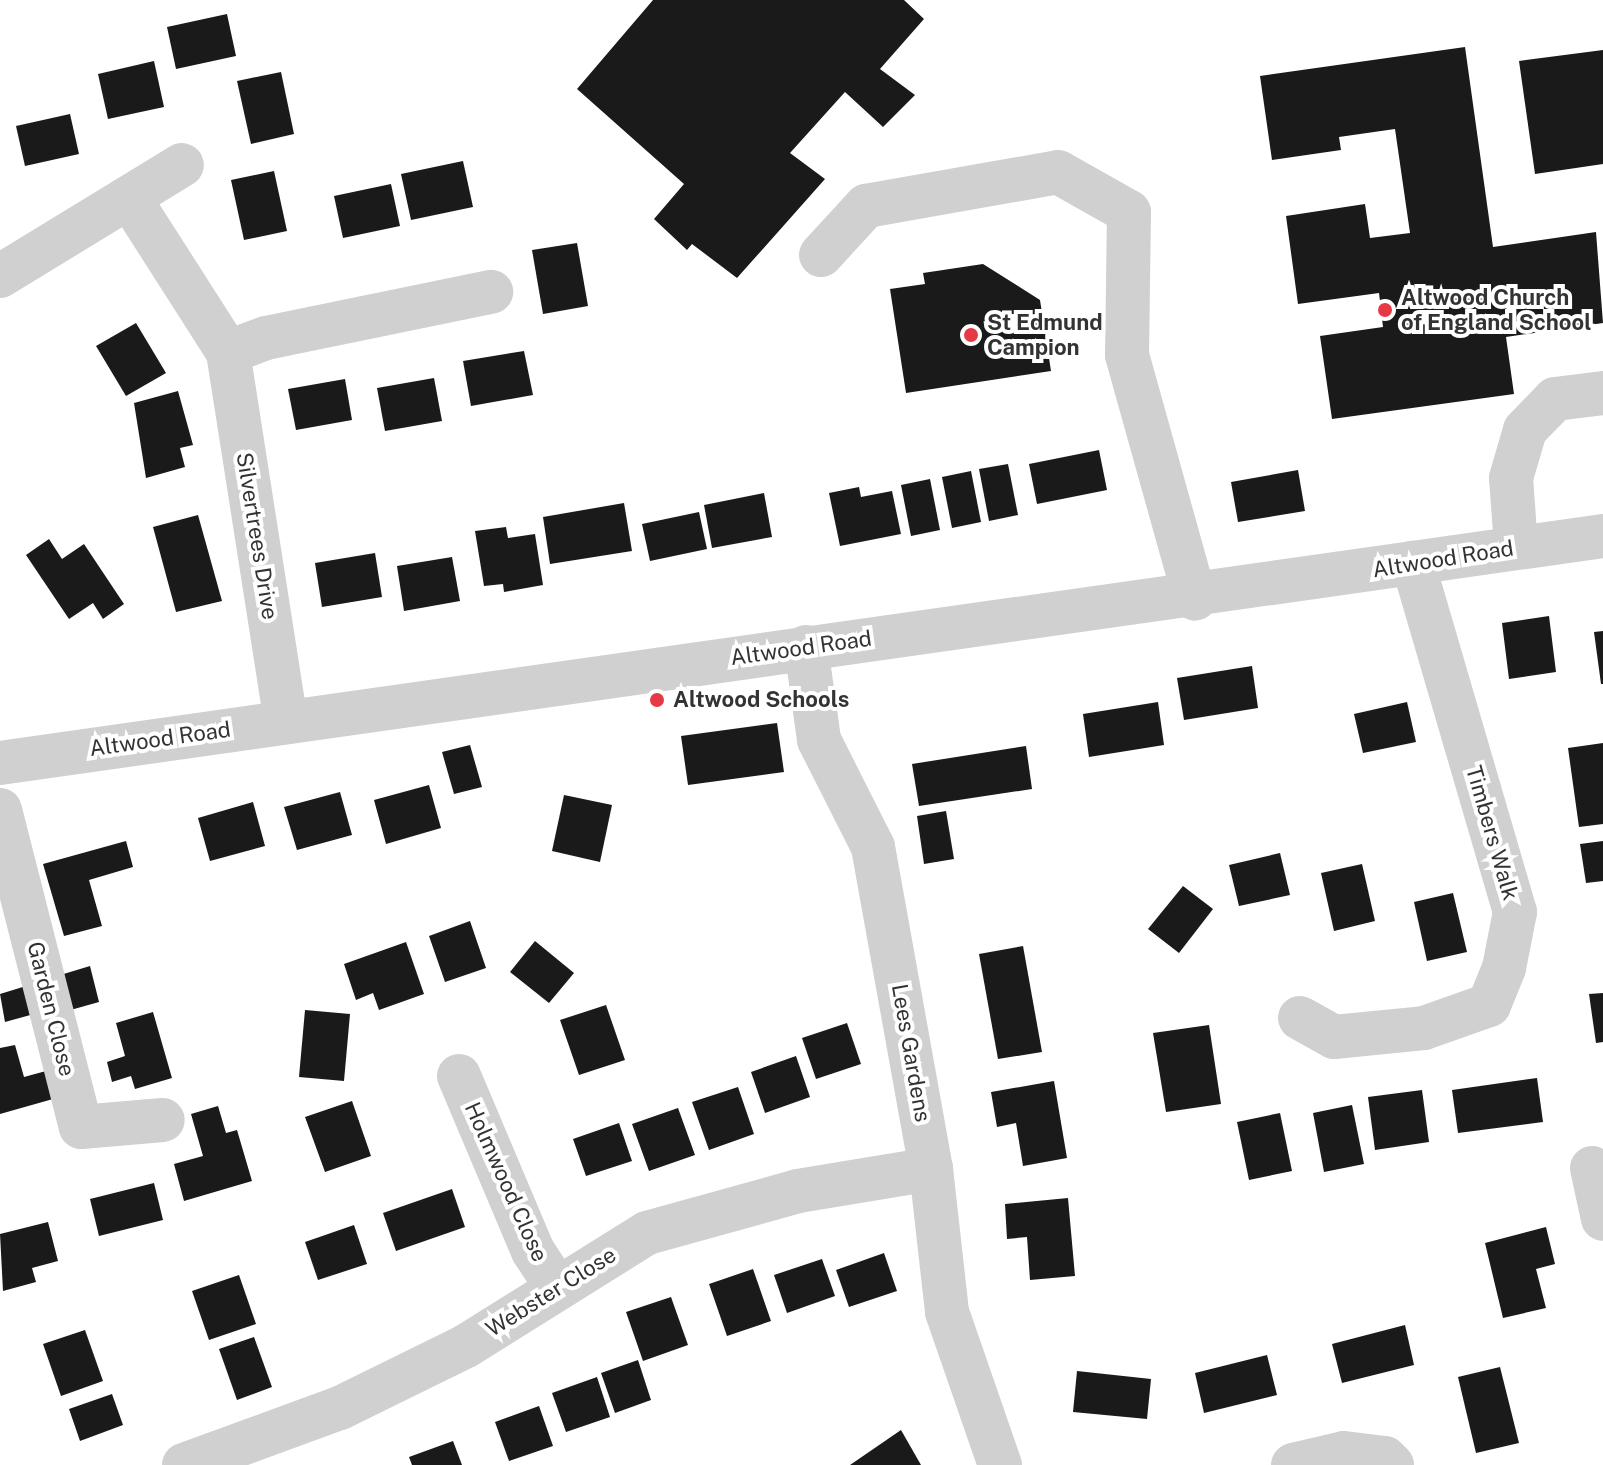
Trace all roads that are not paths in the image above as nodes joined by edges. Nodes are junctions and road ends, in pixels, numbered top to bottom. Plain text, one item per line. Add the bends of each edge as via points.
1 (182, 165) dead end
2 (130, 199) junction
3 (821, 255) dead end
4 (0, 276) edge
5 (491, 292) dead end
6 (228, 352) junction
7 (1603, 393) edge
8 (1603, 536) edge
9 (1516, 547) junction
10 (1413, 563) junction
11 (1195, 599) junction
12 (806, 647) junction
13 (286, 721) junction
14 (0, 763) edge
15 (0, 810) edge
16 (1300, 1018) dead end
17 (459, 1076) dead end
18 (163, 1120) dead end
19 (1592, 1168) dead end
20 (931, 1169) junction
21 (1603, 1219) edge
22 (556, 1286) junction
23 (186, 1465) edge
24 (1000, 1465) edge
25 (1293, 1465) edge
26 (1392, 1465) edge

1 - 2 street
2 - 4 street
2 - 6 street, Silvertrees Drive
3 - 11 street via 866,206 1058,172 1129,212 1127,355
5 - 6 street via 266,338
6 - 13 street, Silvertrees Drive
7 - 9 street via 1555,399 1525,430 1511,478
8 - 9 street, Altwood Road
9 - 10 street, Altwood Road
10 - 11 street, Altwood Road
10 - 16 street, Timbers Walk via 1515,912 1504,968 1489,1005 1424,1028 1334,1037
11 - 12 street, Altwood Road
12 - 13 street, Altwood Road
12 - 20 street, Lees Gardens via 819,740 873,847
13 - 14 street, Altwood Road
15 - 18 street, Garden Close via 86,1144
17 - 22 street, Holmwood Close via 533,1251
19 - 21 street
20 - 22 street, Webster Close via 798,1191 647,1233
20 - 24 street, Lees Gardens via 947,1312
22 - 23 street, Webster Close via 466,1346 368,1394
25 - 26 street via 1344,1453 1385,1458

